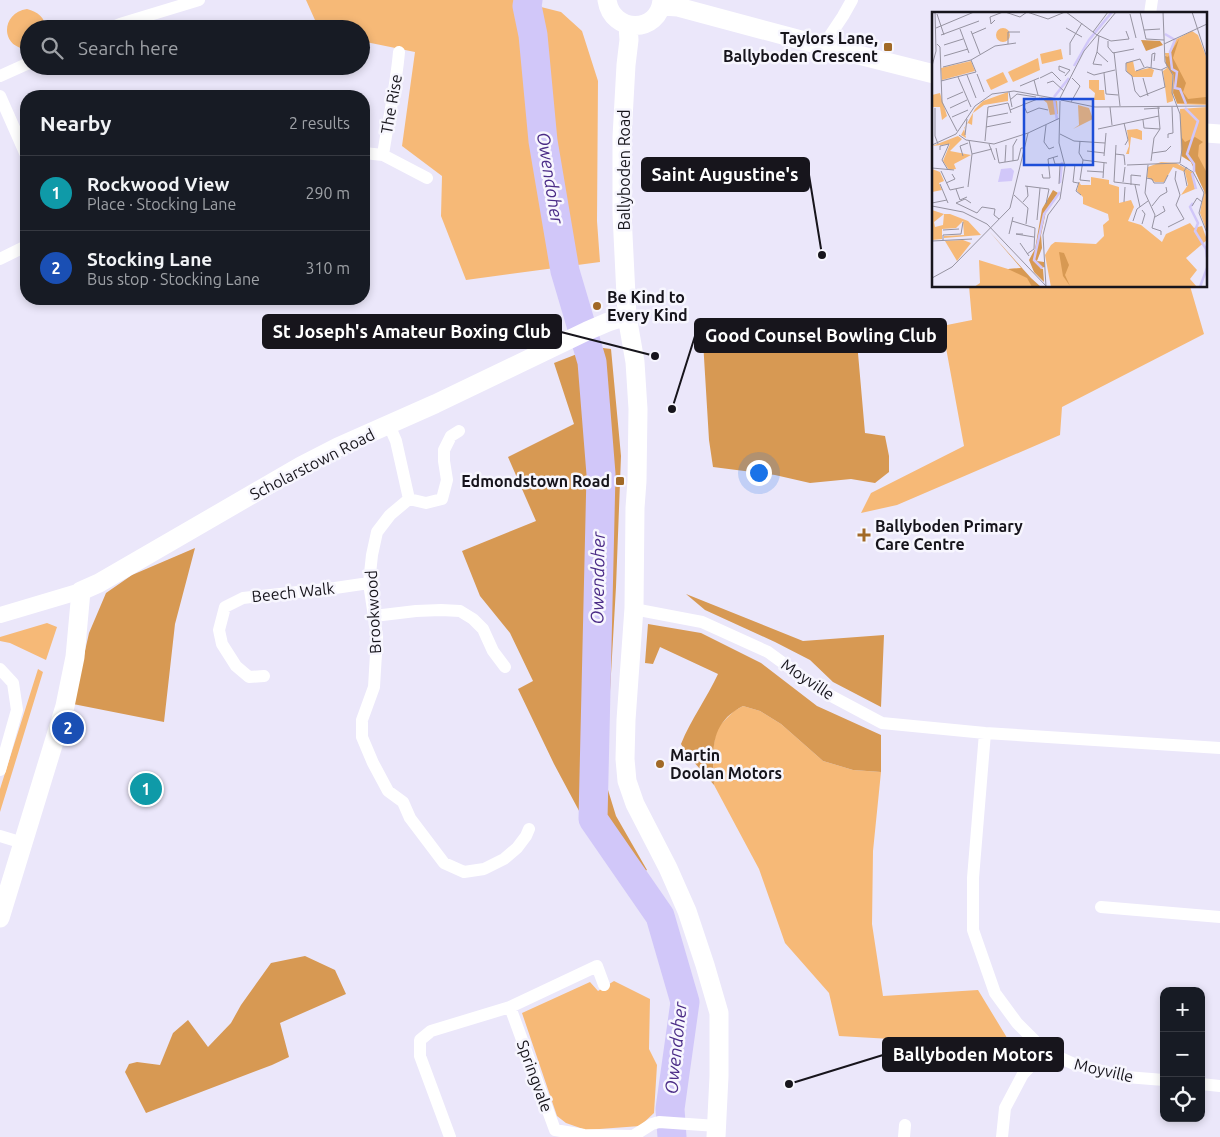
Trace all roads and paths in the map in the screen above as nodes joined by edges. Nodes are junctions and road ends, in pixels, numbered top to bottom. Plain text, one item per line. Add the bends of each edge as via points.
1 (198, 0) edge
2 (607, 0) edge
3 (852, 0) edge
4 (662, 3) edge
5 (133, 20) edge
6 (628, 25) junction
7 (823, 46) junction
8 (399, 52) dead end
9 (20, 67) edge
10 (932, 73) edge
11 (0, 76) edge
12 (0, 96) edge
13 (20, 141) edge
14 (370, 154) edge
15 (383, 155) junction
16 (427, 178) dead end
17 (20, 249) edge
18 (0, 259) edge
19 (627, 316) junction
20 (389, 424) junction
21 (459, 431) dead end
22 (408, 499) junction
23 (369, 583) junction
24 (80, 591) junction
25 (634, 608) junction
26 (0, 615) edge
27 (374, 616) junction
28 (505, 668) dead end
29 (0, 669) edge
30 (264, 676) dead end
31 (986, 733) junction
32 (1220, 748) edge
33 (0, 770) edge
34 (529, 829) dead end
35 (0, 836) edge
36 (23, 843) junction
37 (1102, 907) dead end
38 (1220, 916) edge
39 (0, 918) edge
40 (604, 985) dead end
41 (510, 1006) junction
42 (1046, 1051) junction
43 (1160, 1080) edge
44 (1205, 1084) edge
45 (1220, 1086) edge
46 (717, 1131) edge
47 (632, 1136) edge
48 (450, 1137) edge
49 (1002, 1137) edge

1 - 5 street
2 - 6 main road via 612,15
3 - 7 street
4 - 6 main road via 650,22
4 - 7 main road
6 - 19 main road, Ballyboden Road via 622,137
7 - 10 main road
8 - 15 street, The Rise
9 - 11 street
12 - 13 street
14 - 15 street, The Rise
15 - 16 street, The Rise
17 - 18 street
19 - 20 main road, Scholarstown Road via 584,332
19 - 25 main road via 635,362 638,409
20 - 22 street via 396,441
20 - 24 main road, Scholarstown Road via 309,462
21 - 22 street via 451,436 444,450 447,480 442,499 426,503
22 - 23 street, Brookwood via 377,532
23 - 27 street, Brookwood
23 - 30 street, Beech Walk via 243,598 225,607 219,630 222,644 236,666 250,677
24 - 26 street, Scholarstown Road
24 - 36 main road via 75,657 66,706
25 - 31 street, Moyville via 702,622 768,652 820,690 882,723
25 - 46 main road via 624,759 627,781 687,912 719,1013
27 - 28 street via 416,611 460,611 483,629 492,651
27 - 34 street, Brookwood via 377,637 374,687 362,720 362,737 388,791 403,802 410,818 444,863 464,872 484,869 504,859 517,848
29 - 33 street via 13,683 17,710
31 - 32 street, Moyville
31 - 42 street, Moyville via 972,878 972,930 995,993 1017,1022
35 - 36 street
36 - 39 main road
37 - 38 street
40 - 41 street via 597,966
41 - 47 street, Springvale via 555,1130 584,1135
41 - 48 street via 431,1031 420,1040 420,1056
42 - 43 street, Moyville via 1074,1064 1126,1077
42 - 49 street via 1023,1074 1005,1108
44 - 45 street
46 - 47 street, Springvale via 659,1122

